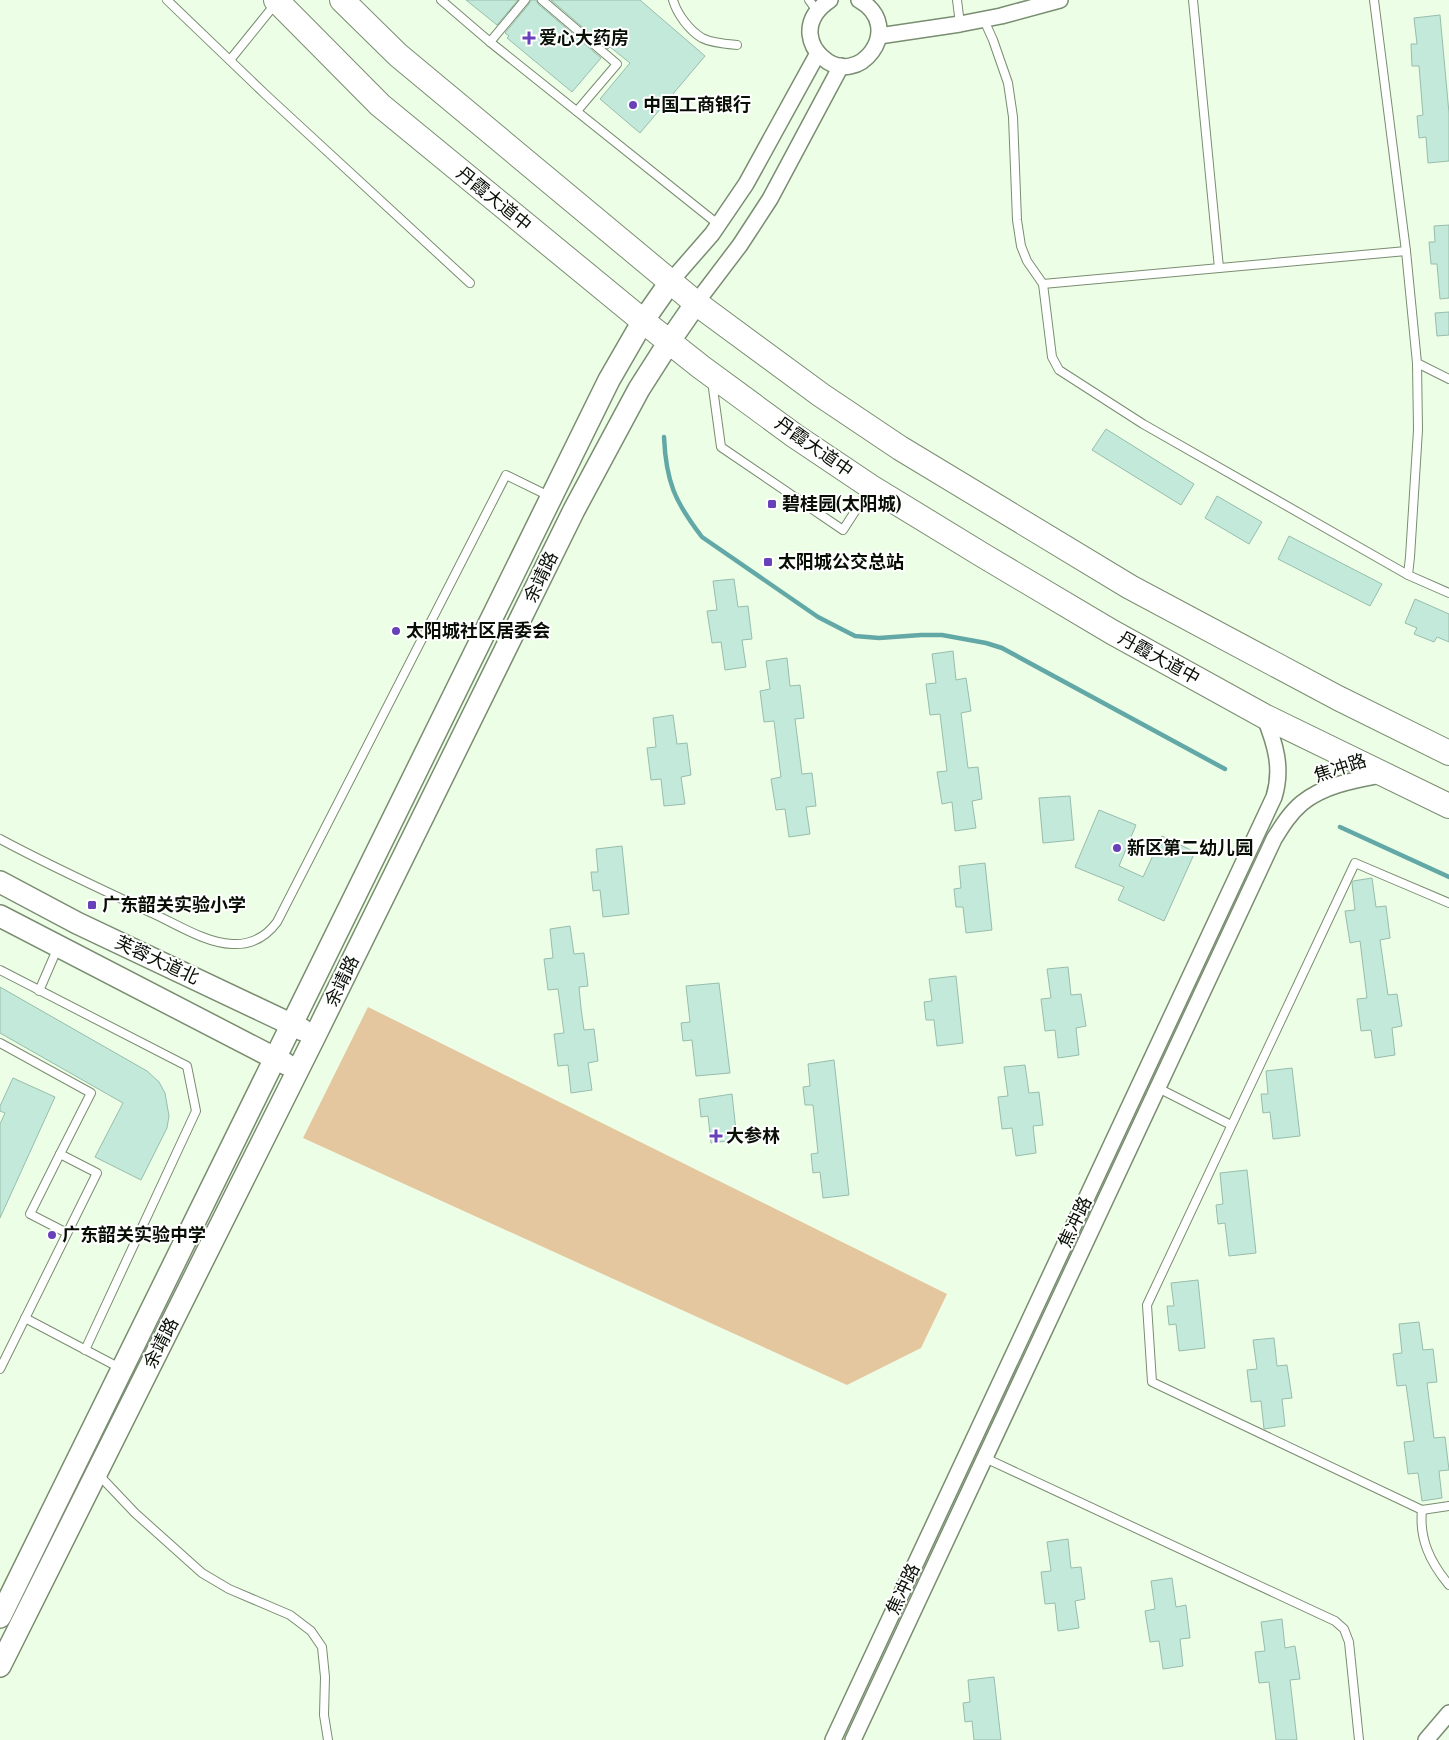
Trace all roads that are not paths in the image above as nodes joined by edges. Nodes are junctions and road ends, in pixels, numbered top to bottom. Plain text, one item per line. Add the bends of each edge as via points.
1 (167, 0) edge
2 (342, 0) edge
3 (441, 0) edge
4 (525, 0) edge
5 (542, 0) edge
6 (673, 0) edge
7 (830, 0) edge
8 (859, 0) edge
9 (957, 0) edge
10 (1060, 0) edge
11 (1193, 0) edge
12 (1374, 0) edge
13 (277, 1) edge
14 (874, 5) edge
15 (813, 6) edge
16 (984, 20) junction
17 (960, 24) junction
18 (879, 36) junction
19 (490, 42) junction
20 (737, 46) dead end
21 (818, 53) junction
22 (230, 60) junction
23 (841, 66) junction
24 (577, 111) junction
25 (719, 224) junction
26 (1406, 251) junction
27 (1219, 268) junction
28 (671, 281) junction
29 (470, 283) dead end
30 (1043, 284) junction
31 (696, 303) junction
32 (643, 321) junction
33 (669, 342) junction
34 (1417, 363) junction
35 (711, 374) junction
36 (1449, 379) edge
37 (871, 487) junction
38 (551, 497) junction
39 (1408, 574) junction
40 (1449, 593) edge
41 (1264, 716) junction
42 (1449, 753) edge
43 (1381, 775) junction
44 (1449, 806) edge
45 (0, 839) edge
46 (0, 882) edge
47 (1449, 904) edge
48 (0, 916) edge
49 (58, 946) junction
50 (0, 970) edge
51 (39, 990) junction
52 (291, 1025) junction
53 (315, 1036) junction
54 (0, 1043) edge
55 (275, 1058) junction
56 (297, 1070) junction
57 (1158, 1088) junction
58 (1232, 1125) junction
59 (60, 1154) junction
60 (67, 1233) junction
61 (25, 1318) junction
62 (85, 1350) junction
63 (0, 1369) edge
64 (122, 1369) junction
65 (985, 1458) junction
66 (96, 1473) junction
67 (1449, 1506) edge
68 (1422, 1510) junction
69 (1449, 1585) edge
70 (0, 1617) edge
71 (0, 1666) edge
72 (1449, 1713) edge
73 (328, 1740) edge
74 (834, 1740) edge
75 (853, 1740) edge
76 (1359, 1740) edge
77 (1426, 1740) edge

1 - 22 lane
2 - 28 main road via 398,55
3 - 19 lane
4 - 19 lane
5 - 24 lane via 617,64
6 - 20 lane via 687,25 702,38
7 - 15 street
8 - 14 street
9 - 17 lane
10 - 16 street
11 - 27 lane
12 - 26 lane
13 - 22 lane
13 - 32 main road, 丹霞大道中 via 380,105
14 - 18 street
15 - 21 street via 810,28 813,46
16 - 17 street
16 - 30 lane via 1008,83 1021,246
17 - 18 street
18 - 23 street via 866,59 858,64
19 - 24 lane
21 - 23 street via 832,64
21 - 25 street via 746,184
22 - 29 lane
23 - 31 street via 770,199
24 - 25 lane
25 - 28 street
26 - 27 lane
26 - 34 lane
27 - 30 lane
28 - 31 main road
28 - 32 main road, 余靖路
30 - 39 lane via 1052,357 1059,370 1143,424
31 - 33 main road, 余靖路
31 - 42 main road via 821,396 1004,512 1130,587
32 - 33 main road, 丹霞大道中
32 - 38 main road, 余靖路 via 609,380
33 - 35 main road, 丹霞大道中
33 - 53 main road, 余靖路 via 639,389 574,510
34 - 36 lane
34 - 39 lane via 1418,430
35 - 37 main road, 丹霞大道中
35 - 37 lane via 721,447 843,530
37 - 41 main road, 丹霞大道中 via 1095,622
38 - 45 lane via 506,475 278,922 258,940 230,944 208,938
38 - 52 main road, 余靖路
39 - 40 lane
41 - 43 main road, 丹霞大道中
41 - 74 street, 焦冲路 via 1272,734 1279,770 1274,797
43 - 44 main road, 丹霞大道中
43 - 57 street, 焦冲路 via 1325,789 1302,802 1285,822 1274,839
46 - 52 main road, 芙蓉大道北
47 - 58 lane via 1355,863
48 - 49 main road, 芙蓉大道北
49 - 51 lane
49 - 55 main road, 芙蓉大道北
50 - 51 lane
51 - 62 lane via 187,1066 196,1111
52 - 53 main road, 芙蓉大道北
52 - 55 main road, 余靖路
53 - 56 main road, 余靖路
54 - 59 lane via 91,1093
55 - 56 main road, 芙蓉大道北
55 - 64 main road, 余靖路
56 - 66 main road, 余靖路
57 - 58 lane
57 - 65 street, 焦冲路
58 - 68 lane via 1146,1305 1152,1382
59 - 60 lane via 97,1173
59 - 60 lane via 30,1214
60 - 61 lane
61 - 62 lane
61 - 63 lane
62 - 64 lane
64 - 70 main road, 余靖路
65 - 75 street, 焦冲路
65 - 76 lane via 1335,1621 1344,1629 1349,1642
66 - 71 main road, 余靖路
66 - 73 lane via 134,1513 202,1572 229,1589 290,1615 311,1631 322,1647
67 - 68 lane
68 - 69 lane via 1422,1538 1430,1557
72 - 77 street

